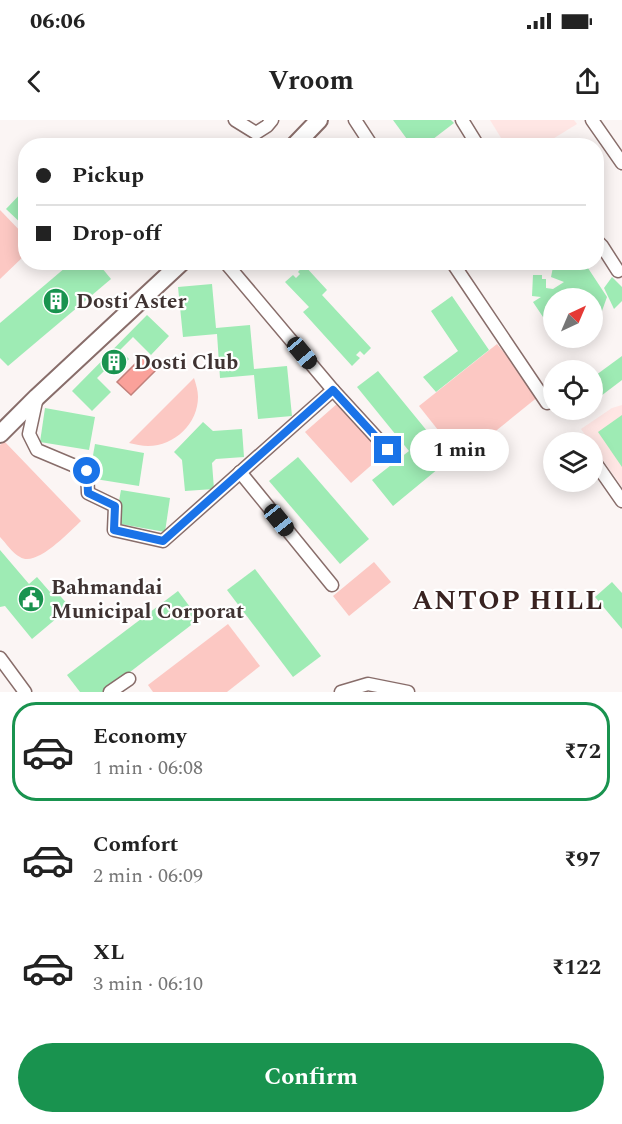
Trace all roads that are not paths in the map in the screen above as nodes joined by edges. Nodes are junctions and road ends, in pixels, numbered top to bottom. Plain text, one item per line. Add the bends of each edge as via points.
1 (235, 120) edge
2 (272, 120) edge
3 (319, 120) edge
4 (355, 120) edge
5 (462, 120) edge
6 (592, 120) edge
7 (302, 138) edge
8 (367, 138) edge
9 (473, 138) edge
10 (622, 163) edge
11 (604, 249) edge
12 (173, 270) edge
13 (232, 270) edge
14 (457, 270) edge
15 (618, 271) dead end
16 (333, 390) junction
17 (36, 397) junction
18 (543, 397) edge
19 (0, 434) edge
20 (388, 450) dead end
21 (240, 472) junction
22 (603, 474) edge
23 (622, 501) edge
24 (332, 585) dead end
25 (0, 658) edge
26 (129, 679) dead end
27 (25, 692) edge
28 (110, 692) edge
29 (341, 692) edge
30 (408, 692) edge

1 - 2 street via 256,133
3 - 7 main road
4 - 8 street
5 - 9 street
6 - 10 street
11 - 15 street
12 - 17 main road
13 - 16 street
14 - 18 street
16 - 20 street
16 - 21 street
17 - 19 main road
17 - 21 street via 29,434 38,450 87,471 88,493 115,506 114,530 163,541
21 - 24 street
22 - 23 street
25 - 27 street
26 - 28 street
29 - 30 street via 368,684

